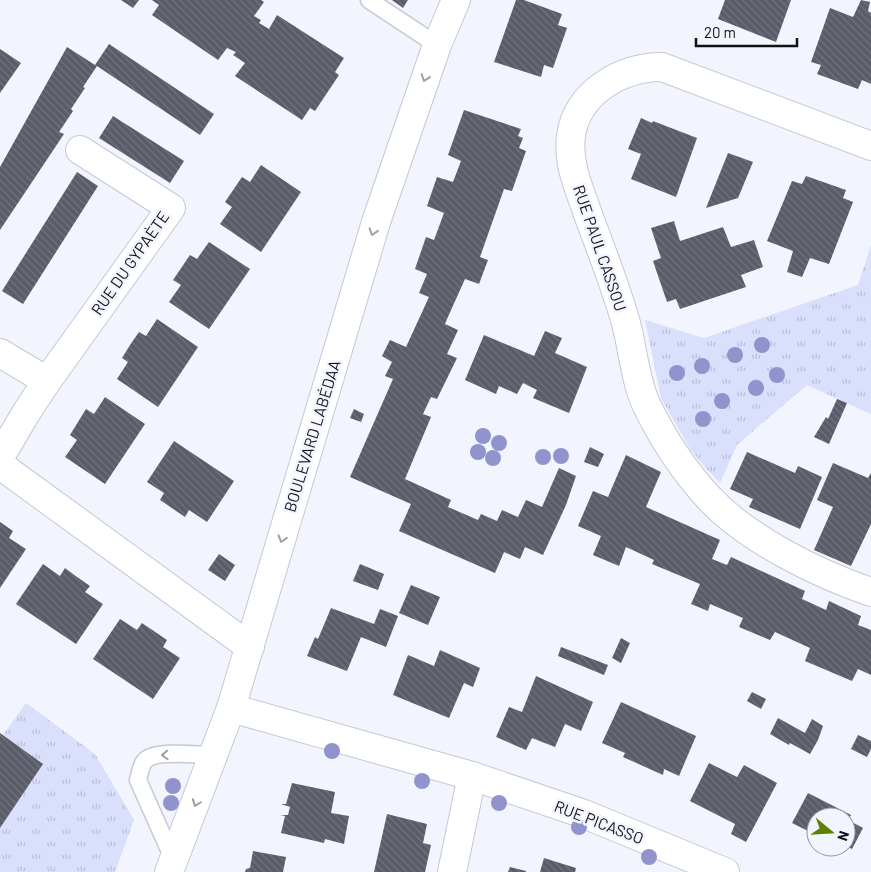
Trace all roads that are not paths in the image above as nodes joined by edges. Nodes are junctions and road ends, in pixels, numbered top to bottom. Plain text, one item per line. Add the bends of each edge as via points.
1 (369, 0) edge
2 (456, 0) edge
3 (437, 45) junction
4 (871, 146) edge
5 (80, 150) dead end
6 (0, 353) edge
7 (47, 381) junction
8 (0, 456) edge
9 (0, 465) edge
10 (871, 592) edge
11 (250, 647) junction
12 (232, 708) junction
13 (214, 755) junction
14 (472, 776) junction
15 (171, 866) edge
16 (452, 872) edge
17 (725, 872) edge

1 - 3 lane
2 - 3 street, BOULEVARD LABÉDAA
3 -> 11 street, BOULEVARD LABÉDAA via 376,222
4 - 10 street, RUE PAUL CASSOU via 662,67 645,67 604,84 587,100 571,136 571,162 626,324 646,403 674,452 709,498 735,522 798,561
5 - 7 street, RUE DU GYPAÈTE via 171,208
6 - 7 street
7 - 8 street, RUE DU GYPAÈTE
9 - 11 street
11 - 12 street, BOULEVARD LABÉDAA
12 - 13 street, BOULEVARD LABÉDAA
12 - 14 street, RUE PICASSO
13 -> 15 street, BOULEVARD LABÉDAA
13 -> 15 lane via 158,755 147,758 142,767 138,780
14 - 16 street
14 - 17 street, RUE PICASSO via 584,814

